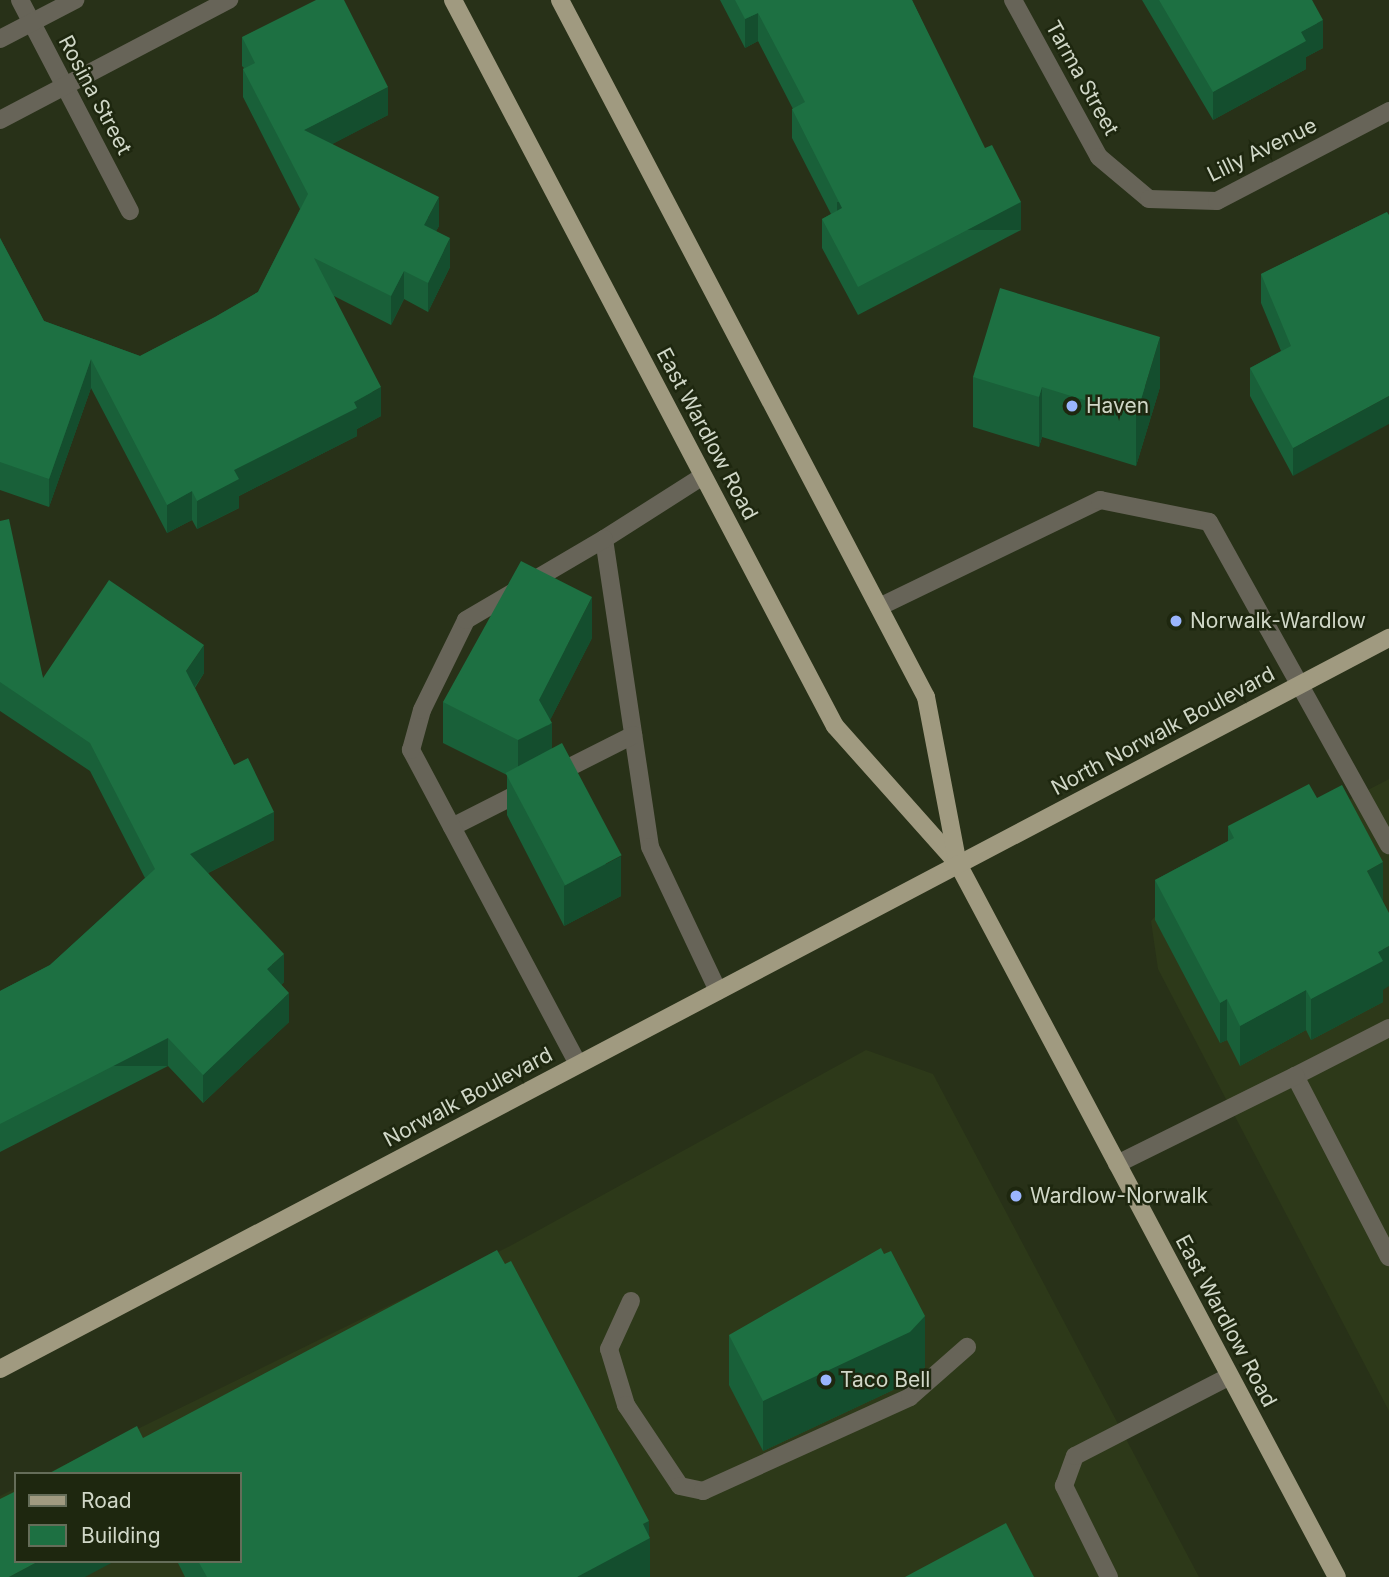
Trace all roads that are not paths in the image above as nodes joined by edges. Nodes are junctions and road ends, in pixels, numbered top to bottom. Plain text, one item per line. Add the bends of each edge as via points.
1 (20, 0) edge
2 (75, 0) edge
3 (229, 0) edge
4 (453, 0) edge
5 (560, 0) edge
6 (1013, 0) edge
7 (32, 23) junction
8 (0, 39) edge
9 (64, 86) junction
10 (1389, 111) edge
11 (0, 120) edge
12 (1149, 199) joint
13 (130, 211) dead end
14 (703, 476) junction
15 (604, 539) junction
16 (878, 607) junction
17 (1389, 638) edge
18 (1301, 684) junction
19 (633, 735) junction
20 (452, 827) junction
21 (1389, 845) edge
22 (958, 864) junction
23 (719, 990) junction
24 (1389, 1028) edge
25 (578, 1064) junction
26 (1295, 1076) junction
27 (1117, 1164) junction
28 (1389, 1257) edge
29 (631, 1301) dead end
30 (967, 1348) dead end
31 (0, 1369) edge
32 (1230, 1376) junction
33 (1110, 1577) edge
34 (1337, 1577) edge

1 - 7 street, Rosina Street
2 - 7 street
3 - 9 street
4 - 14 main road, East Wardlow Road
5 - 16 main road, East Wardlow Road
6 - 12 street, Tarma Street via 1099,157
7 - 8 street
7 - 9 street, Rosina Street
9 - 11 street
9 - 13 street, Rosina Street
10 - 12 street, Lilly Avenue via 1217,201
14 - 15 street
14 - 22 main road, East Wardlow Road via 835,726
15 - 19 street
15 - 20 street via 466,620 422,710 411,750
16 - 18 street via 1100,500 1209,522
16 - 22 main road, East Wardlow Road via 926,697
17 - 18 main road, North Norwalk Boulevard
18 - 21 street
18 - 22 main road, North Norwalk Boulevard
19 - 20 street
19 - 23 street via 650,847
20 - 25 street
22 - 23 main road, Norwalk Boulevard
22 - 27 main road, East Wardlow Road
23 - 25 main road, Norwalk Boulevard
24 - 26 street
25 - 31 main road, Norwalk Boulevard
26 - 27 street
26 - 28 street
27 - 32 main road, East Wardlow Road
29 - 30 street via 609,1349 626,1405 680,1486 703,1491 910,1397
32 - 33 street via 1075,1456 1065,1486
32 - 34 main road, East Wardlow Road

